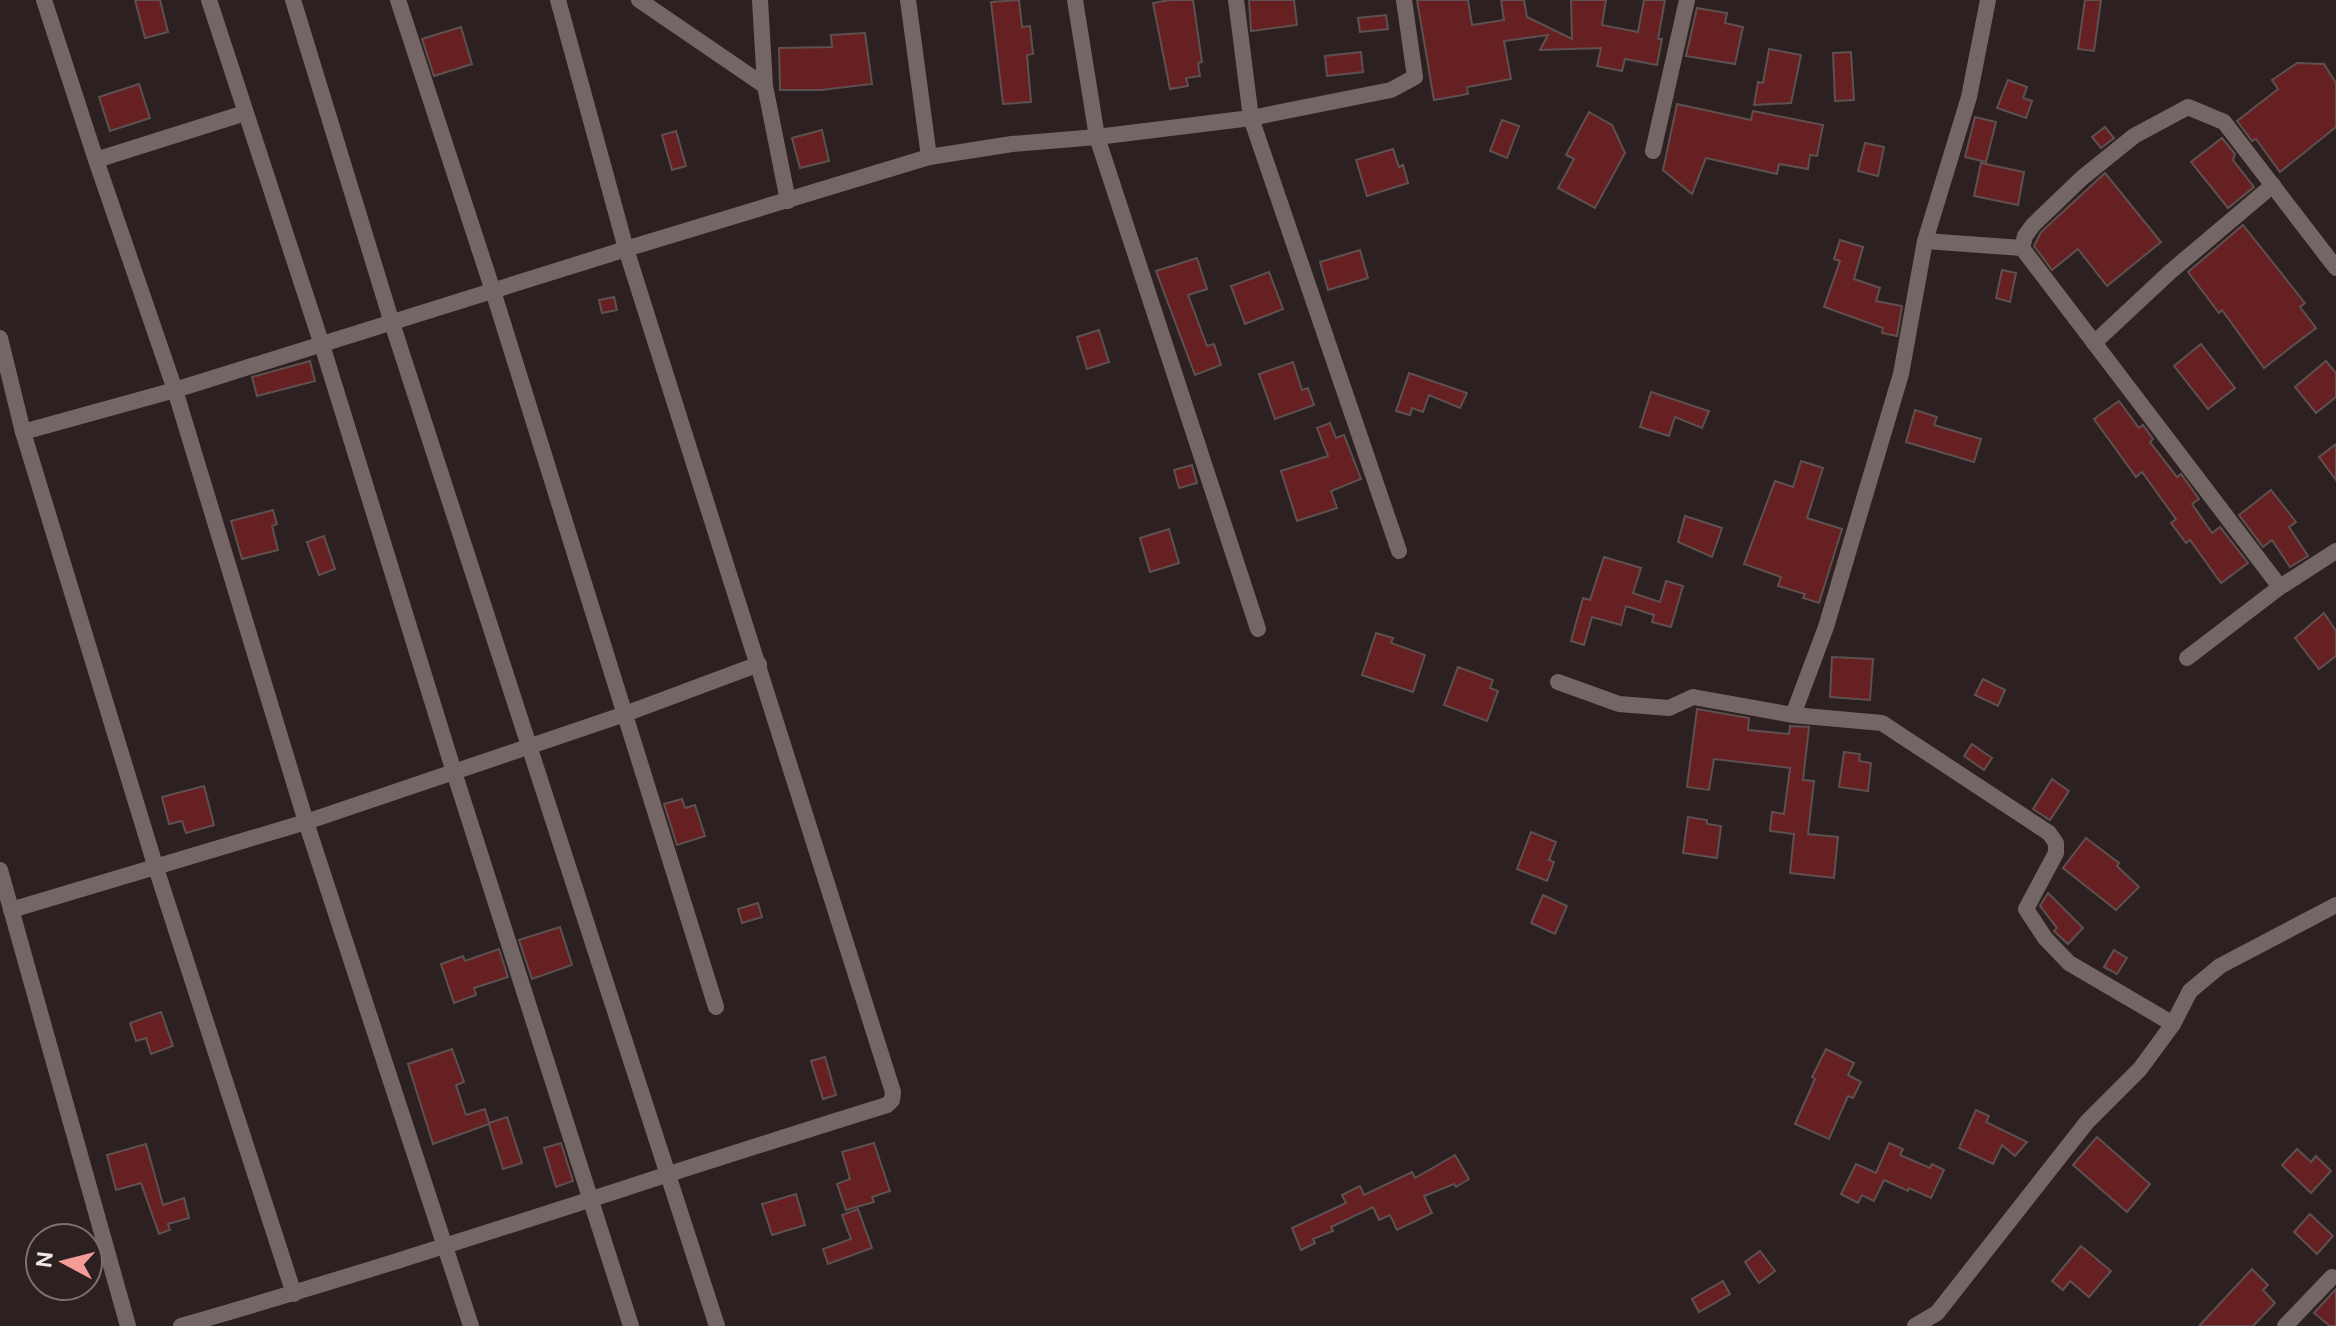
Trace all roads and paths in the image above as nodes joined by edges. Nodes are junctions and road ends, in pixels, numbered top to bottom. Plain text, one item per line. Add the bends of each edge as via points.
1 (44, 0) edge
2 (209, 0) edge
3 (293, 0) edge
4 (398, 0) edge
5 (558, 0) edge
6 (639, 0) edge
7 (760, 0) edge
8 (908, 0) edge
9 (1075, 0) edge
10 (1236, 0) edge
11 (1404, 0) edge
12 (1687, 0) edge
13 (1988, 0) edge
14 (765, 86) junction
15 (245, 113) junction
16 (1251, 118) junction
17 (1097, 137) junction
18 (1653, 151) dead end
19 (929, 157) junction
20 (96, 160) junction
21 (2273, 185) junction
22 (788, 201) junction
23 (1925, 241) junction
24 (2022, 248) junction
25 (626, 249) junction
26 (2336, 268) edge
27 (493, 291) junction
28 (392, 323) junction
29 (0, 338) edge
30 (2094, 343) junction
31 (322, 345) junction
32 (175, 390) junction
33 (23, 432) junction
34 (1399, 551) dead end
35 (2336, 551) edge
36 (2280, 587) junction
37 (1258, 629) dead end
38 (2187, 658) dead end
39 (759, 664) junction
40 (1558, 682) dead end
41 (625, 714) junction
42 (1793, 715) junction
43 (528, 747) junction
44 (454, 772) junction
45 (306, 822) junction
46 (156, 868) junction
47 (0, 870) edge
48 (2336, 905) edge
49 (11, 910) junction
50 (716, 1007) dead end
51 (2173, 1024) junction
52 (667, 1173) junction
53 (591, 1198) junction
54 (445, 1247) junction
55 (2332, 1277) dead end
56 (294, 1294) junction
57 (1941, 1319) edge
58 (128, 1326) edge
59 (181, 1326) edge
60 (471, 1326) edge
61 (631, 1326) edge
62 (717, 1326) edge
63 (1915, 1326) edge
64 (2285, 1326) edge

1 - 20 street
2 - 15 street
3 - 28 street
4 - 27 street
5 - 25 street
6 - 14 street
7 - 14 street
8 - 19 street
9 - 17 street
10 - 16 street
11 - 16 street via 1415,77 1391,90
12 - 18 street
13 - 23 street via 1969,97
14 - 22 street
15 - 20 street
15 - 31 street
16 - 17 street
16 - 34 street
17 - 19 street
17 - 37 street
19 - 22 street
20 - 32 street
21 - 24 street via 2224,122 2188,107 2134,136 2082,178 2033,225
21 - 26 street
21 - 30 street
22 - 25 street
23 - 24 street
23 - 42 street via 1901,374 1826,627
24 - 30 street
25 - 27 street
25 - 39 street
27 - 28 street
27 - 41 street
28 - 31 street
28 - 43 street
29 - 33 street
30 - 36 street
31 - 32 street
31 - 44 street
32 - 33 street
32 - 45 street
33 - 46 street
35 - 36 street
36 - 38 street
39 - 41 street
39 - 52 street via 892,1100
40 - 42 street via 1619,704 1669,708 1693,697
41 - 43 street
41 - 50 street
42 - 51 street via 1882,723 2049,833 2056,853 2026,909 2069,963
43 - 44 street
43 - 52 street
44 - 45 street
44 - 53 street
45 - 46 street
45 - 54 street
46 - 49 street
46 - 56 street
47 - 49 street
48 - 51 street via 2202,979
49 - 58 street
51 - 57 street via 2140,1069 2087,1122
52 - 53 street
52 - 62 street
53 - 54 street
53 - 61 street
54 - 56 street
54 - 60 street
55 - 64 street
56 - 59 street
57 - 63 street

